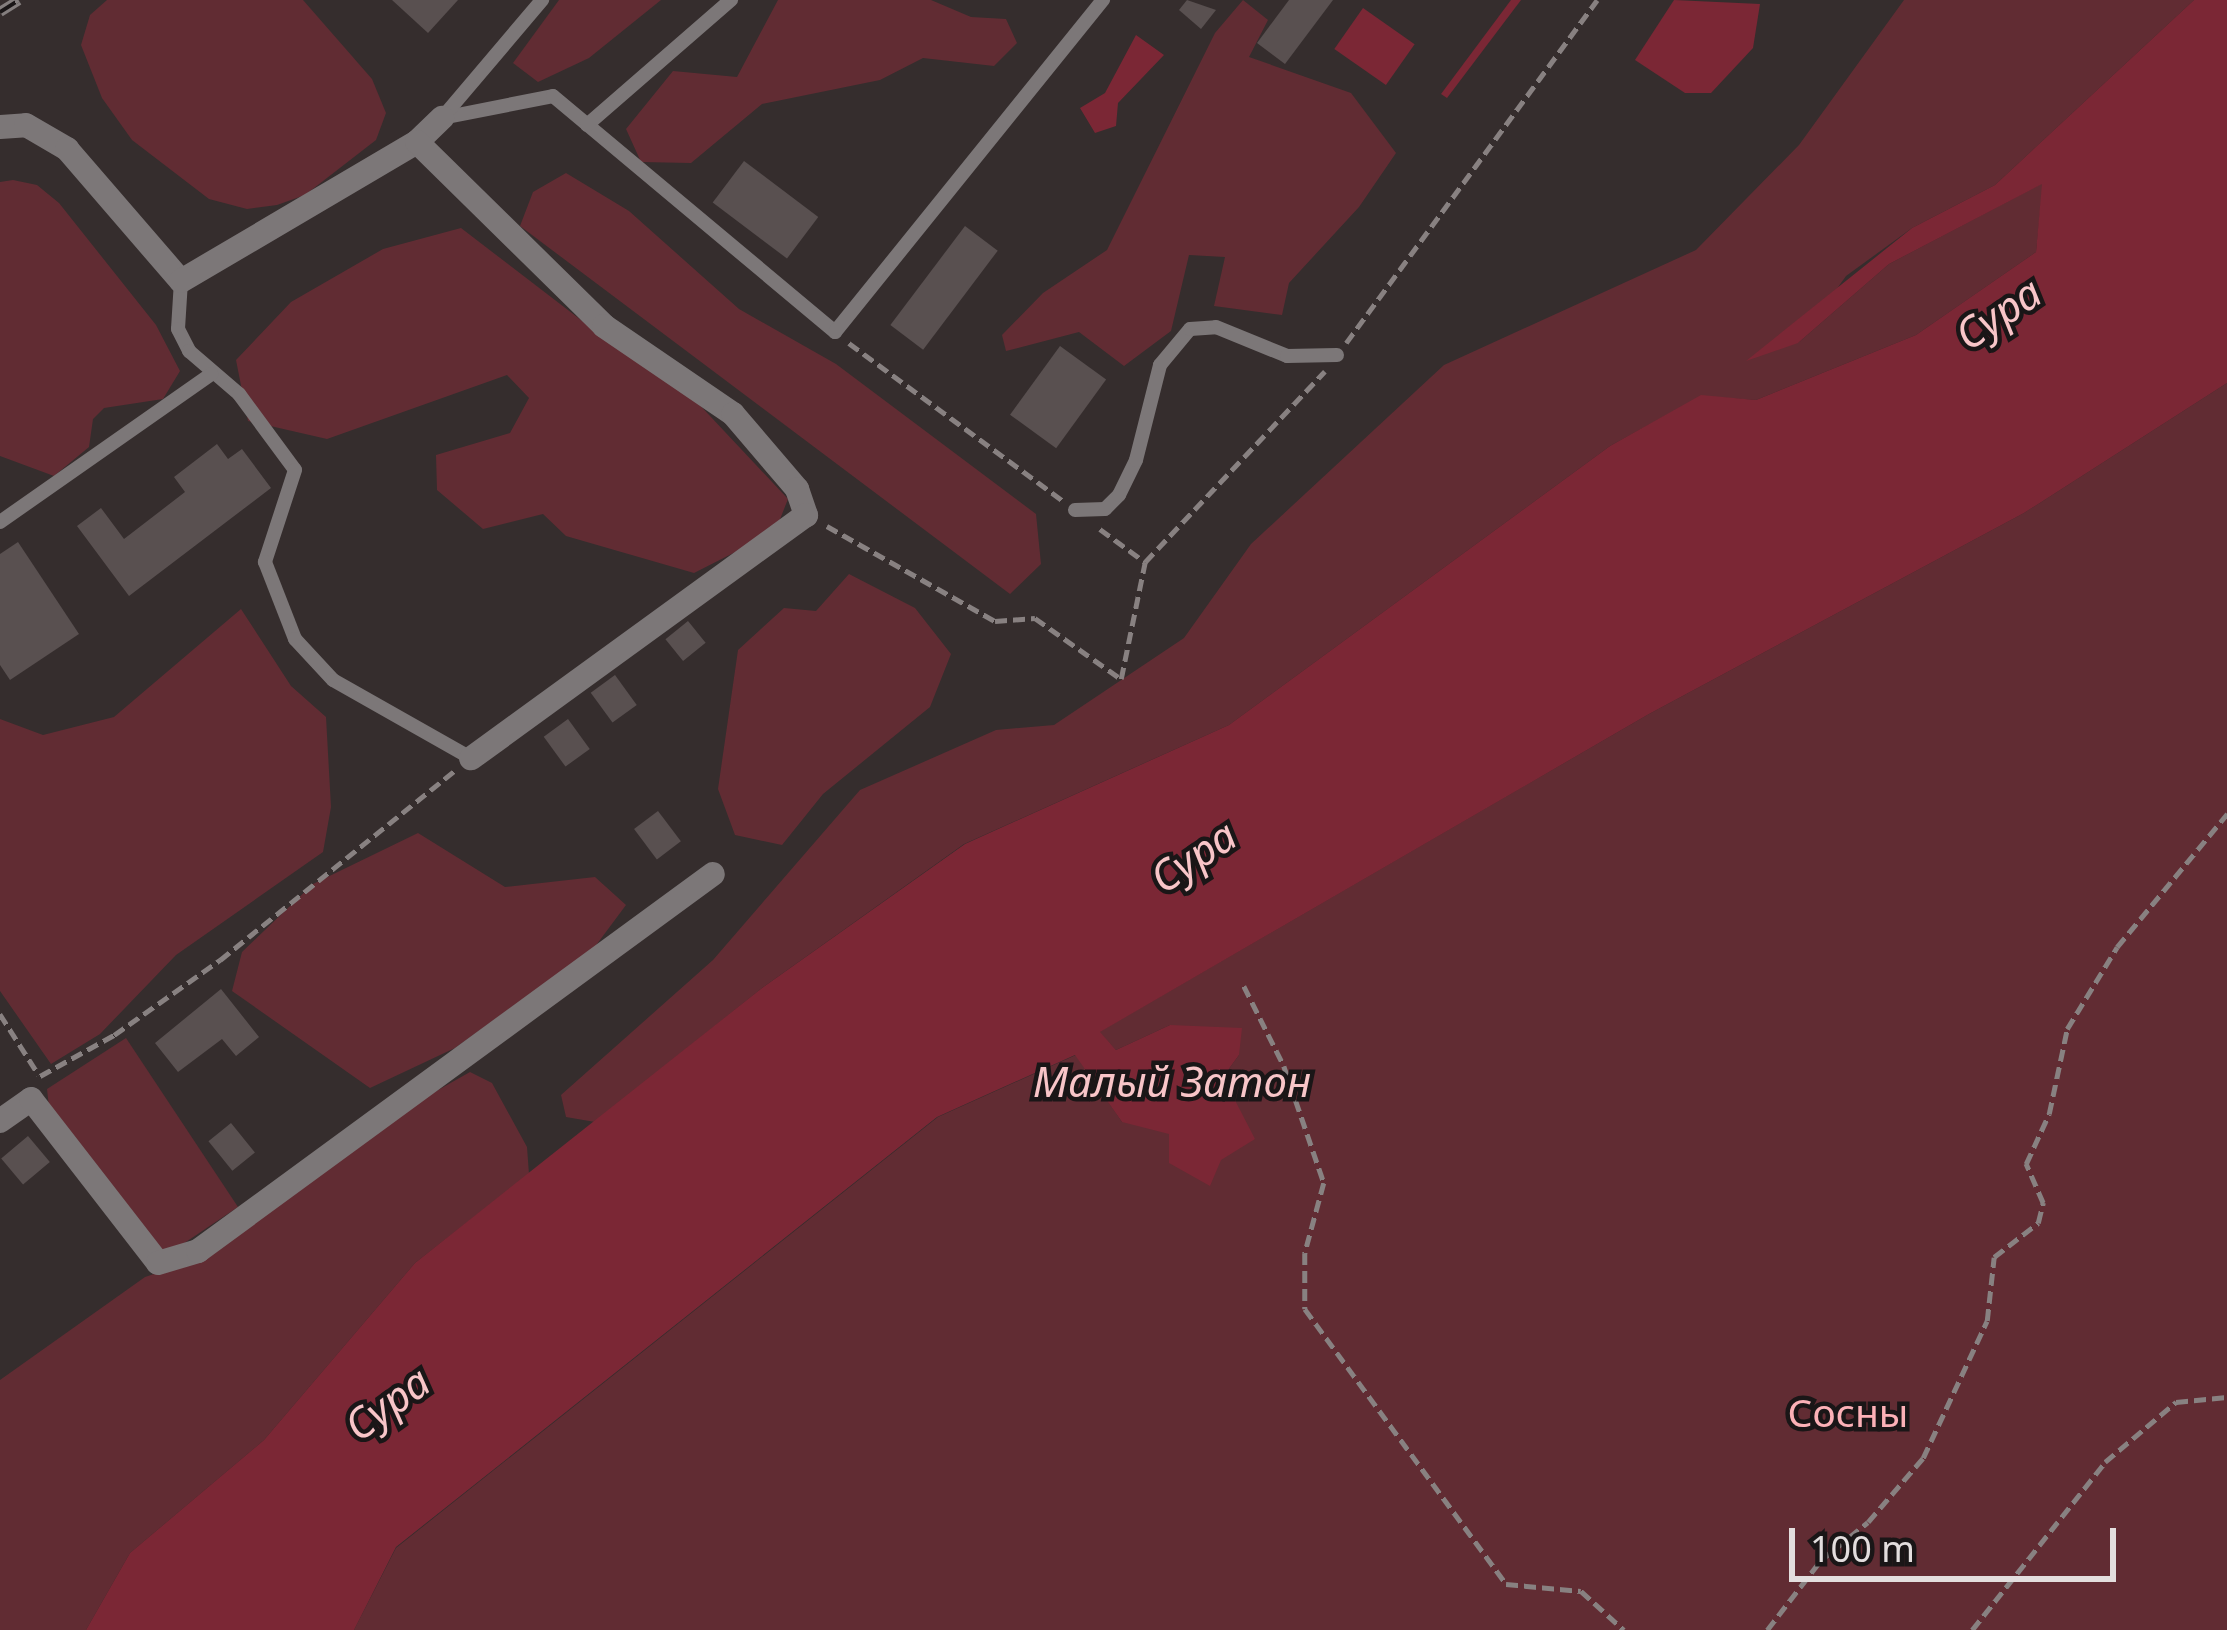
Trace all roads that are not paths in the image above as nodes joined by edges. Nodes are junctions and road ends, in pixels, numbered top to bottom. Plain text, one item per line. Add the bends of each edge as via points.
1 (542, 0) edge
2 (731, 0) edge
3 (1103, 0) edge
4 (442, 118) junction
5 (587, 125) junction
6 (0, 128) edge
7 (417, 142) junction
8 (181, 281) junction
9 (1337, 355) dead end
10 (211, 374) junction
11 (1075, 511) dead end
12 (0, 522) edge
13 (471, 758) joint
14 (713, 874) dead end
15 (0, 1121) edge

1 - 4 lane
2 - 5 lane
3 - 5 lane via 835,332
4 - 5 lane via 553,96
4 - 7 street
6 - 8 street via 26,125 67,149
7 - 8 street
7 - 13 street via 604,326 733,414 797,489 806,515
8 - 10 lane via 178,329
9 - 11 lane via 1287,356 1216,327 1190,328 1160,364 1119,495 1106,508
10 - 12 lane
10 - 13 lane via 239,394 295,470 265,562 295,639 333,680
14 - 15 street via 198,1251 158,1263 35,1088

